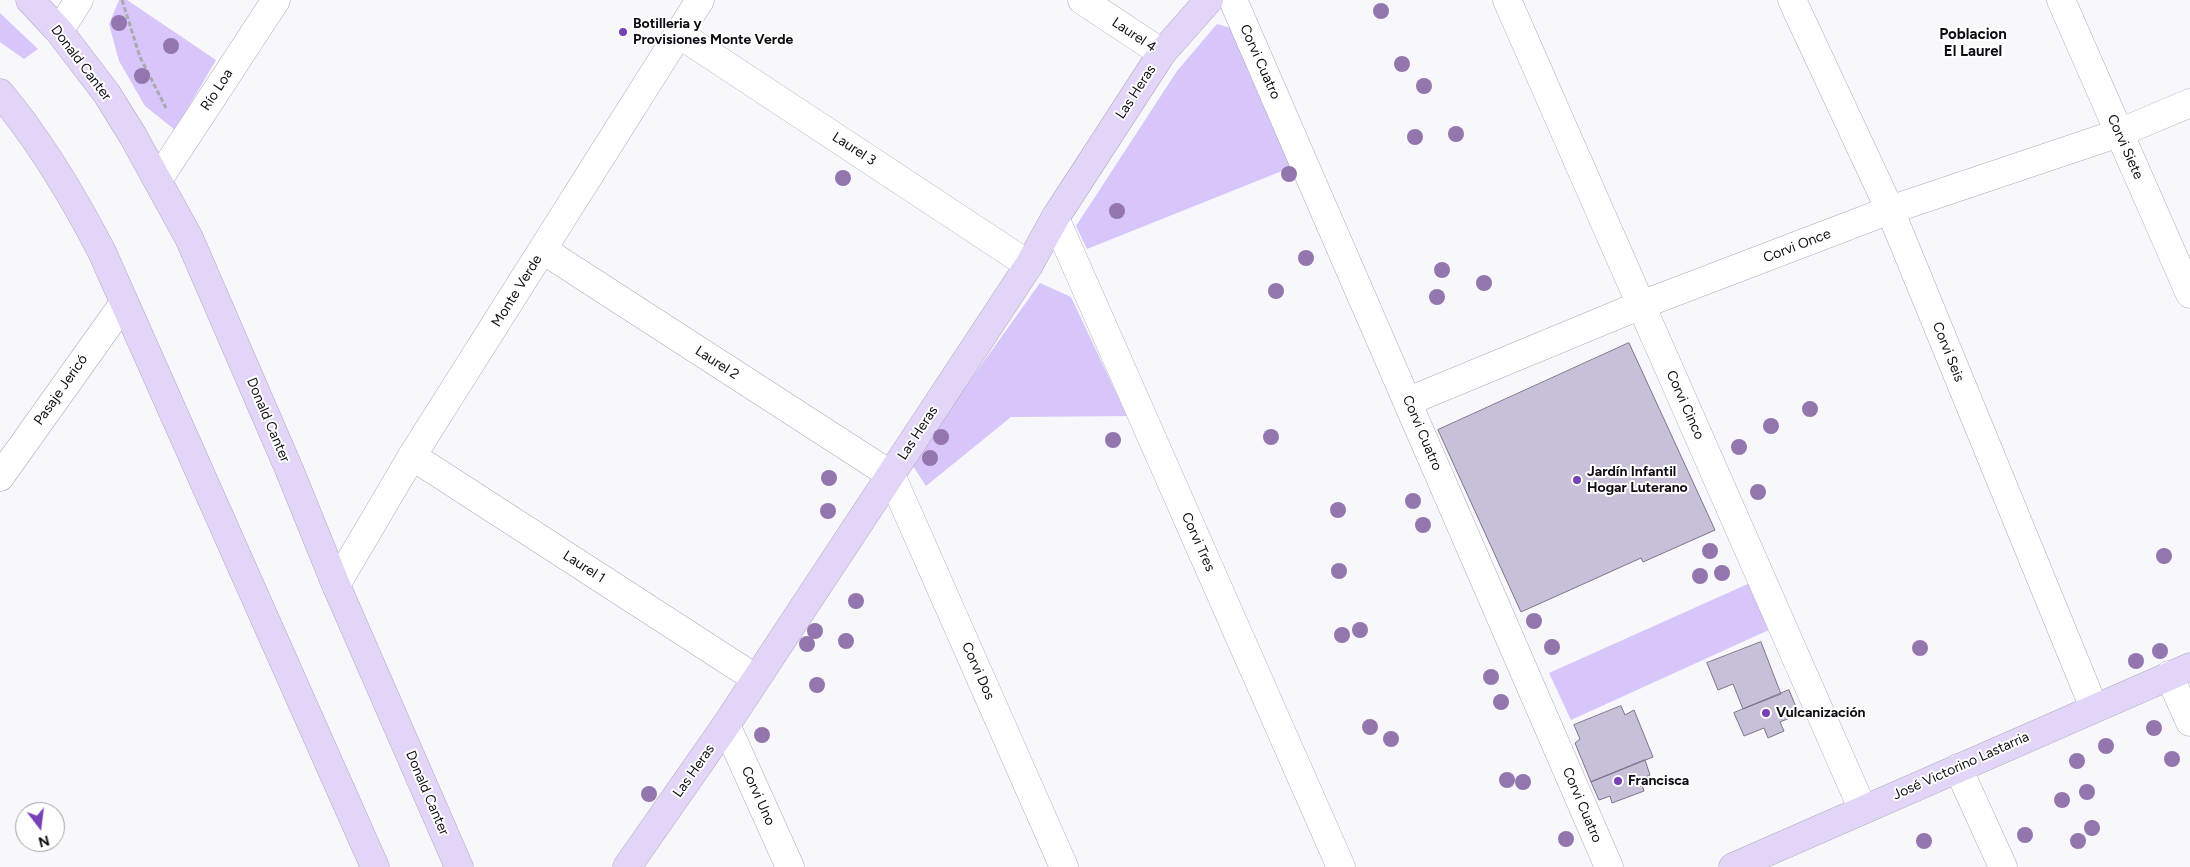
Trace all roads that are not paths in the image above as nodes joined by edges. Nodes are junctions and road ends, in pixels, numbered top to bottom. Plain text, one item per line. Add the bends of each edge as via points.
1 (30, 0) edge
2 (79, 0) edge
3 (276, 0) edge
4 (700, 0) edge
5 (1082, 0) edge
6 (1209, 0) edge
7 (1233, 0) edge
8 (1507, 0) edge
9 (1792, 0) edge
10 (2061, 0) edge
11 (58, 31) junction
12 (679, 34) junction
13 (1162, 53) junction
14 (0, 93) edge
15 (2190, 103) edge
16 (2119, 133) junction
17 (158, 180) junction
18 (1890, 210) junction
19 (1056, 218) junction
20 (543, 250) junction
21 (1029, 265) junction
22 (2190, 294) edge
23 (124, 303) junction
24 (1641, 305) junction
25 (1408, 401) junction
26 (412, 456) junction
27 (891, 475) junction
28 (0, 477) edge
29 (336, 584) junction
30 (2179, 671) edge
31 (755, 678) junction
32 (2094, 708) junction
33 (2190, 722) edge
34 (726, 725) junction
35 (1958, 768) junction
36 (1863, 810) junction
37 (1747, 864) edge
38 (375, 867) edge
39 (459, 867) edge
40 (627, 867) edge
41 (790, 867) edge
42 (1064, 867) edge
43 (1341, 867) edge
44 (1609, 867) edge
45 (2003, 867) edge

1 - 11 main road, Donald Canter
2 - 11 street
3 - 17 street, Río Loa
4 - 12 street, Monte Verde
5 - 13 street, Laurel 4
6 - 13 main road, Las Heras
7 - 25 street, Corvi Cuatro
8 - 24 street, Corvi Cinco
9 - 18 street, Corvi Seis
10 - 16 street, Corvi Siete
11 - 17 main road, Donald Canter via 107,94
12 - 20 street, Monte Verde
12 - 21 street, Laurel 3
13 - 19 main road, Las Heras
14 - 23 main road via 47,156 76,203
15 - 16 street, Corvi Once
16 - 18 street, Corvi Once
16 - 22 street, Corvi Siete
17 - 29 main road, Donald Canter via 189,238
18 - 24 street, Corvi Once
18 - 32 street, Corvi Seis
19 - 21 main road, Las Heras
19 - 43 street, Corvi Tres
20 - 26 street, Monte Verde
20 - 27 street, Laurel 2
21 - 27 main road, Las Heras
23 - 28 street, Pasaje Jericó
23 - 38 main road
24 - 25 street, Corvi Once
24 - 36 street, Corvi Cinco
25 - 44 street, Corvi Cuatro
26 - 29 street, Monte Verde
26 - 31 street, Laurel 1
27 - 31 main road, Las Heras
27 - 42 street, Corvi Dos
29 - 39 main road, Donald Canter
30 - 32 main road, José Victorino Lastarria
30 - 33 street
31 - 34 main road, Las Heras
32 - 35 main road, José Victorino Lastarria
34 - 40 main road, Las Heras
34 - 41 street, Corvi Uno
35 - 36 main road, José Victorino Lastarria
35 - 45 street
36 - 37 main road, José Victorino Lastarria

